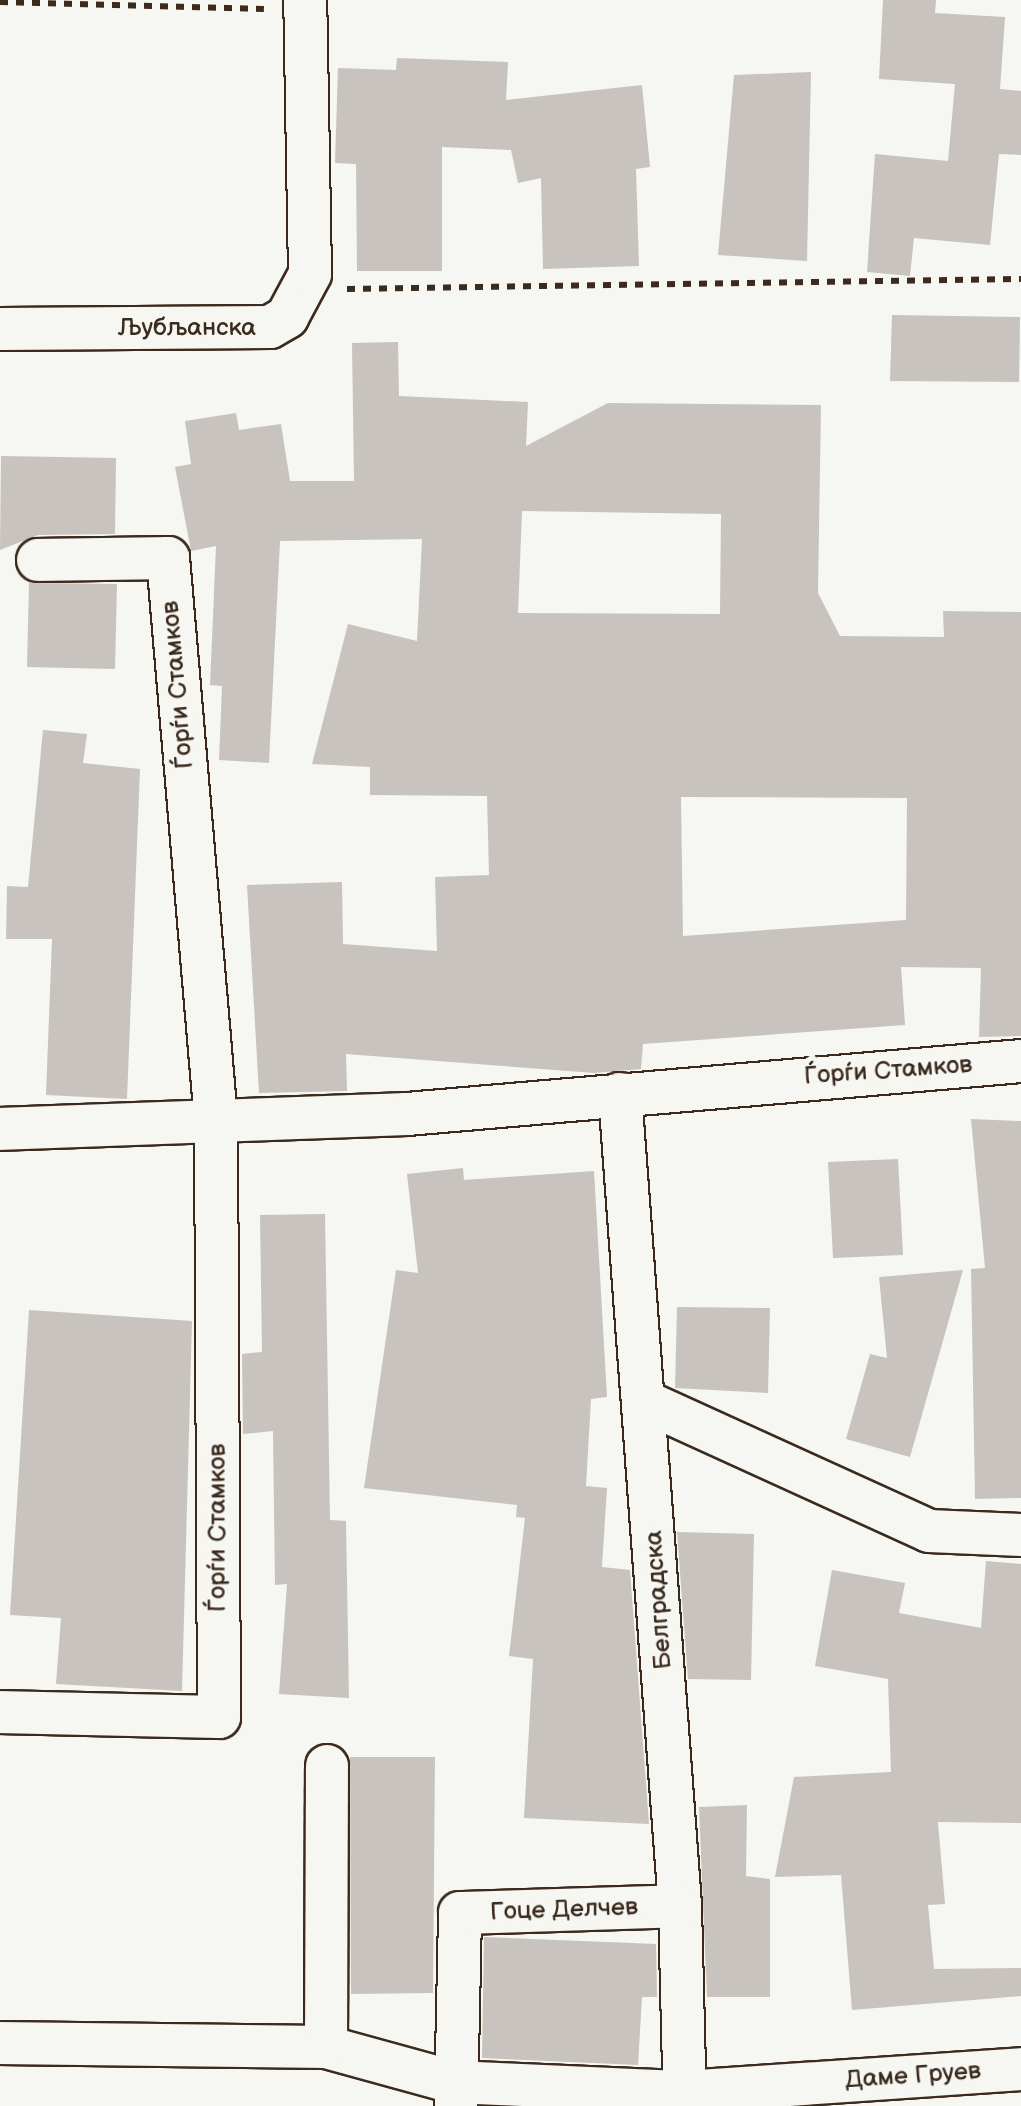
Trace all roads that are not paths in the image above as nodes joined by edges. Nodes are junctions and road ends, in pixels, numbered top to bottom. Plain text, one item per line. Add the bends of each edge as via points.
1 (305, 5) edge
2 (0, 328) edge
3 (38, 560) dead end
4 (1021, 1062) edge
5 (620, 1094) junction
6 (216, 1120) junction
7 (0, 1129) edge
8 (646, 1402) junction
9 (1021, 1535) edge
10 (0, 1712) edge
11 (327, 1766) dead end
12 (680, 1906) junction
13 (0, 2043) edge
14 (326, 2046) junction
15 (1021, 2069) edge
16 (454, 2094) edge
17 (685, 2099) edge

1 - 2 street, Љубљанска via 306,290 270,327
3 - 6 street, Ѓорѓи Стамков via 168,558
4 - 5 street, Ѓорѓи Стамков
5 - 6 street, Ѓорѓи Стамков
5 - 8 street, Белградска
6 - 7 street, Ѓорѓи Стамков
6 - 10 street, Ѓорѓи Стамков via 219,1717
8 - 9 street via 930,1530
8 - 12 street, Белградска
11 - 14 street
12 - 16 street, Гоце Делчев via 460,1913
12 - 17 street, Белградска
13 - 14 street, Даме Груев
14 - 16 street, Даме Груев
15 - 17 street, Даме Груев
16 - 17 street, Даме Груев

